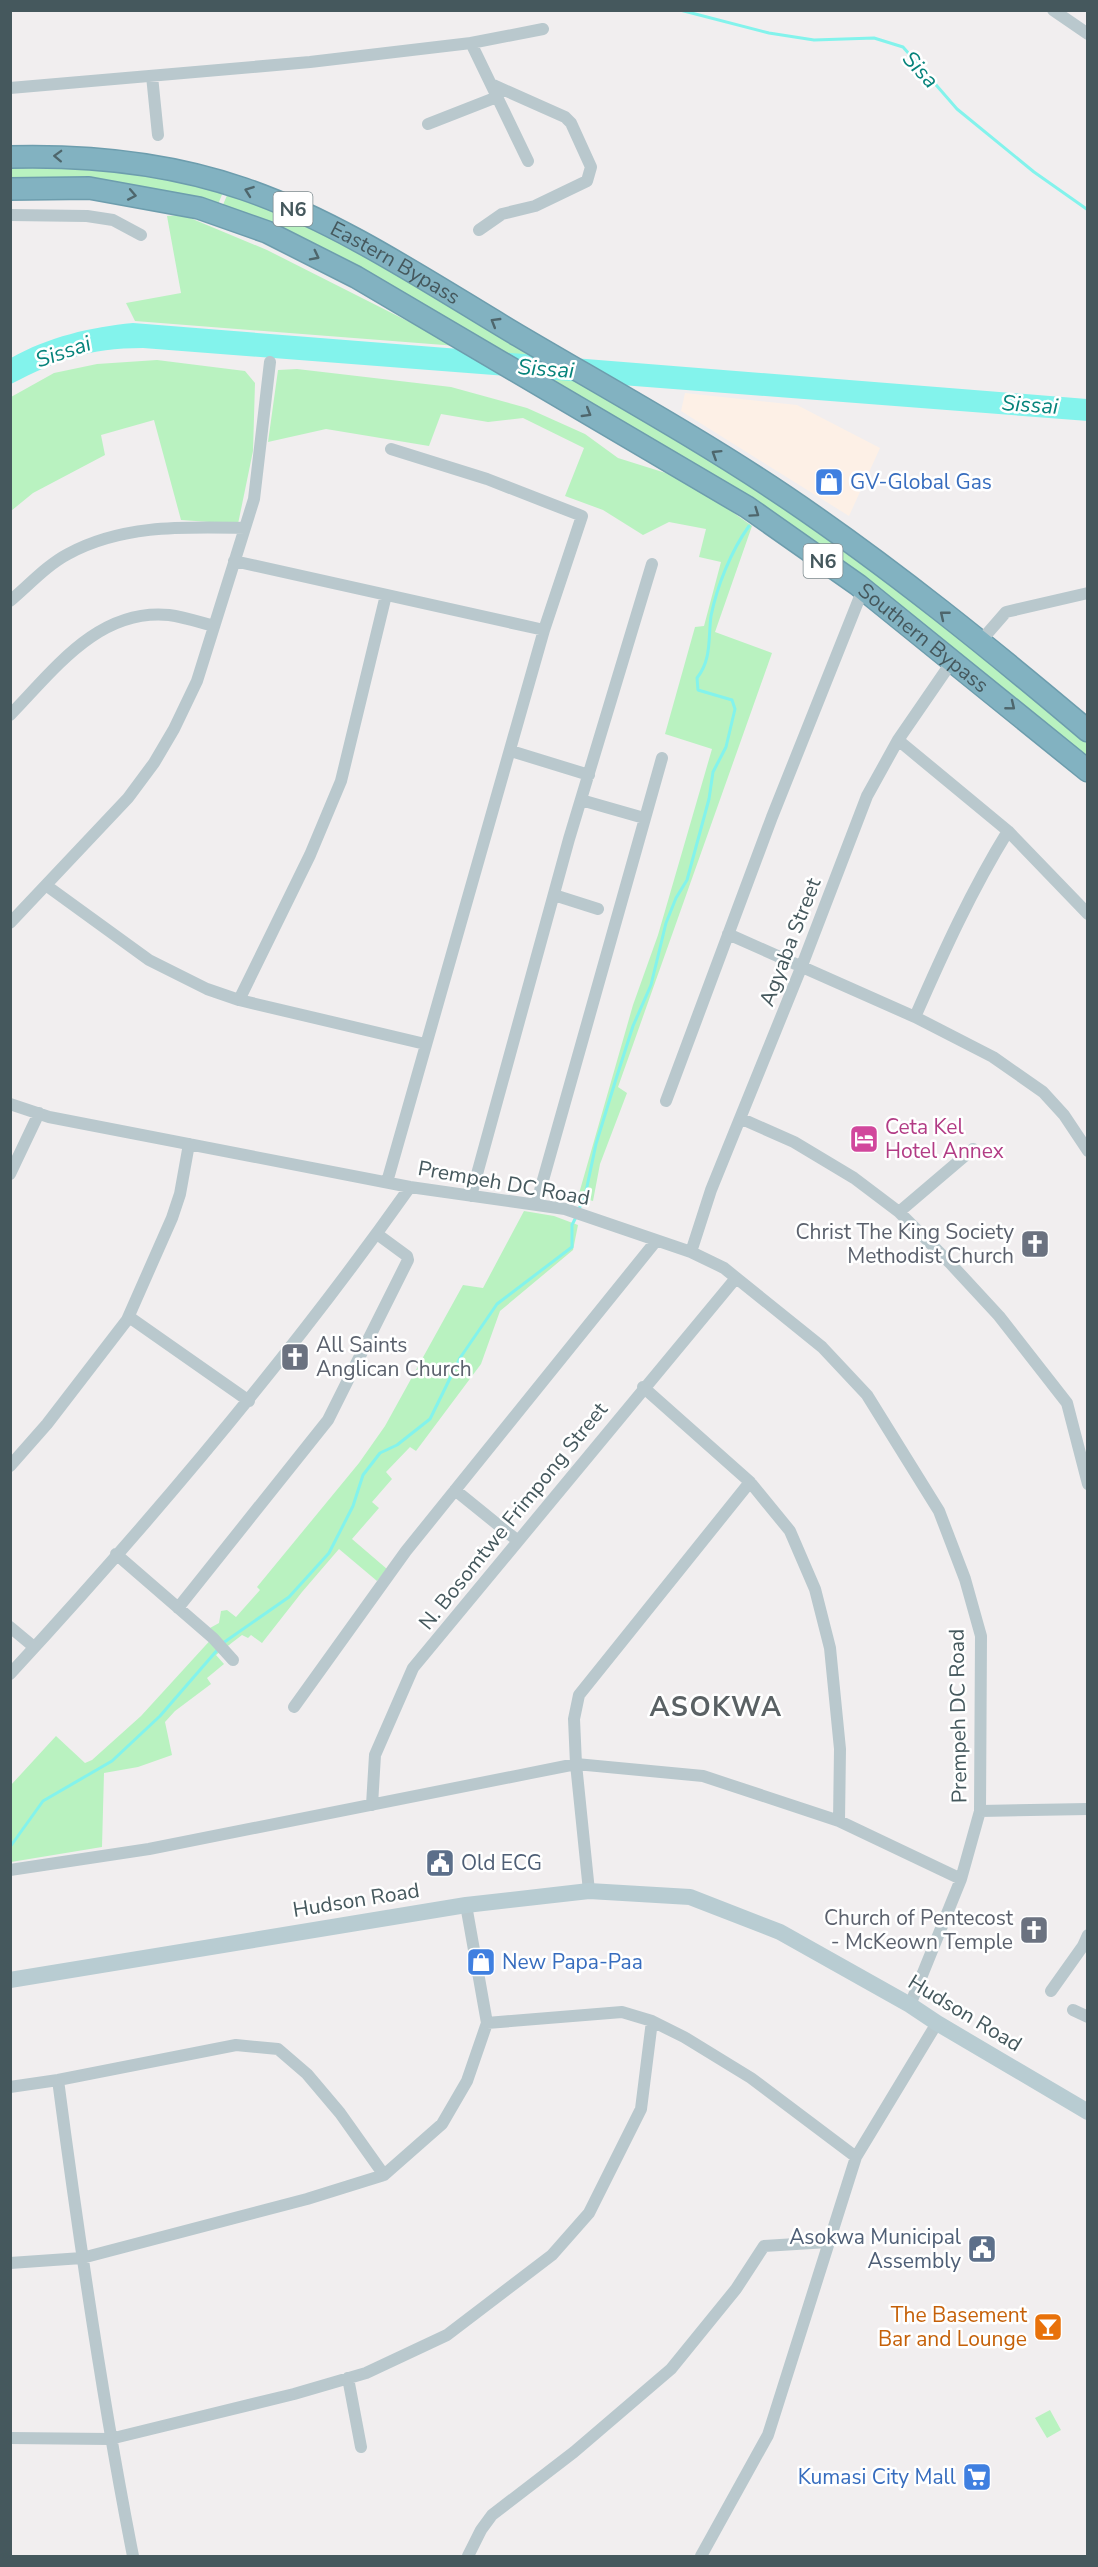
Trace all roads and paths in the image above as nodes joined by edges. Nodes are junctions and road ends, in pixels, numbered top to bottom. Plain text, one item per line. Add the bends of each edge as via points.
1 (1053, 10) edge
2 (543, 28) dead end
3 (1088, 34) edge
4 (471, 43) junction
5 (152, 76) junction
6 (491, 84) junction
7 (10, 88) edge
8 (497, 97) junction
9 (428, 124) dead end
10 (158, 135) dead end
11 (10, 157) edge
12 (528, 161) dead end
13 (10, 189) edge
14 (10, 215) edge
15 (479, 230) dead end
16 (141, 235) dead end
17 (270, 362) dead end
18 (537, 383) joint
19 (623, 395) joint
20 (391, 449) dead end
21 (245, 528) junction
22 (234, 561) junction
23 (652, 564) dead end
24 (863, 589) junction
25 (1088, 593) edge
26 (386, 595) junction
27 (10, 601) edge
28 (214, 626) junction
29 (544, 630) junction
30 (979, 643) junction
31 (953, 660) junction
32 (10, 715) edge
33 (1088, 731) edge
34 (898, 740) junction
35 (511, 751) junction
36 (662, 758) dead end
37 (1088, 771) edge
38 (589, 775) junction
39 (581, 800) junction
40 (644, 818) junction
41 (1008, 831) junction
42 (46, 886) junction
43 (554, 895) junction
44 (598, 909) dead end
45 (1088, 914) edge
46 (10, 923) edge
47 (728, 934) junction
48 (801, 968) junction
49 (239, 1000) junction
50 (915, 1017) junction
51 (425, 1044) junction
52 (666, 1101) dead end
53 (10, 1104) edge
54 (39, 1113) junction
55 (742, 1119) junction
56 (189, 1144) junction
57 (973, 1149) dead end
58 (1088, 1151) edge
59 (10, 1174) edge
60 (387, 1182) junction
61 (410, 1186) junction
62 (471, 1196) junction
63 (536, 1205) junction
64 (898, 1212) junction
65 (377, 1234) junction
66 (656, 1241) junction
67 (691, 1252) junction
68 (736, 1278) junction
69 (127, 1320) junction
70 (643, 1387) junction
71 (249, 1401) junction
72 (10, 1466) edge
73 (750, 1482) junction
74 (1088, 1484) edge
75 (455, 1490) junction
76 (518, 1541) junction
77 (116, 1554) junction
78 (178, 1608) junction
79 (10, 1627) edge
80 (34, 1647) junction
81 (233, 1660) dead end
82 (10, 1674) edge
83 (294, 1707) dead end
84 (576, 1764) junction
85 (372, 1805) junction
86 (1088, 1809) edge
87 (980, 1811) junction
88 (839, 1821) junction
89 (10, 1870) edge
90 (961, 1879) junction
91 (589, 1891) junction
92 (466, 1905) junction
93 (1088, 1935) edge
94 (10, 1980) edge
95 (1051, 1991) dead end
96 (910, 2004) junction
97 (1073, 2010) dead end
98 (1088, 2017) edge
99 (652, 2021) junction
100 (487, 2023) junction
101 (937, 2023) junction
102 (58, 2080) junction
103 (10, 2087) edge
104 (1088, 2112) edge
105 (856, 2157) junction
106 (384, 2175) junction
107 (828, 2242) junction
108 (82, 2258) junction
109 (10, 2263) edge
110 (348, 2378) junction
111 (10, 2438) edge
112 (110, 2439) junction
113 (361, 2447) dead end
114 (133, 2556) edge
115 (468, 2556) edge
116 (701, 2556) edge

1 - 3 street
2 - 4 street
4 - 5 street
4 - 6 street
5 - 7 street
5 - 10 street
6 - 8 street
6 - 15 street via 565,117 591,167 587,181 535,206 502,214
8 - 9 street
8 - 12 street
19 -> 11 highway, Eastern Bypass / N6 via 372,249 244,189 126,162 62,156
13 -> 18 highway, Eastern Bypass / N6 via 99,190 199,208 234,219 356,277
14 - 16 street via 87,216 113,220
17 - 21 street via 260,462
18 -> 24 highway, Southern Bypass / N6 via 747,507
30 -> 19 highway, Southern Bypass / N6 via 786,497
20 - 29 street via 487,479 582,516
21 - 22 street
21 - 27 street via 179,526 121,534 68,554
22 - 26 street
22 - 28 street
23 - 38 street
24 - 31 highway, Southern Bypass / N6
24 - 47 street
25 - 30 street via 1006,612
26 - 29 street
26 - 49 street via 341,781 310,855
28 - 32 street via 167,615 113,624 72,651
28 - 42 street via 197,681 154,763 128,798
29 - 35 street
30 - 33 highway, Southern Bypass / N6
31 - 34 street, Agyaba Street
31 -> 37 highway, Southern Bypass / N6
34 - 41 street
34 - 48 street, Agyaba Street via 867,796
35 - 38 street
35 - 51 street
36 - 40 street
38 - 39 street
39 - 40 street
39 - 43 street
40 - 63 street
41 - 45 street
41 - 50 street via 959,919
42 - 46 street
42 - 49 street via 149,960
43 - 44 street
43 - 62 street
47 - 48 street
47 - 52 street
48 - 50 street
48 - 55 street, Agyaba Street
49 - 51 street
50 - 58 street via 1027,1079 1064,1115
51 - 60 street
53 - 54 street, Prempeh DC Road
54 - 56 street, Prempeh DC Road
54 - 59 street
55 - 64 street via 824,1158
55 - 67 street, Agyaba Street via 711,1190
56 - 60 street, Prempeh DC Road
56 - 69 street via 172,1218
57 - 64 street
60 - 61 street, Prempeh DC Road
61 - 62 street, Prempeh DC Road
61 - 65 street
62 - 63 street, Prempeh DC Road
63 - 66 street, Prempeh DC Road via 565,1209
64 - 74 street via 999,1316 1067,1403
65 - 71 street
65 - 78 street via 408,1260 328,1420
66 - 67 street, Prempeh DC Road
66 - 75 street
67 - 68 street, Prempeh DC Road
68 - 70 street, N. Bosomtwe Frimpong Street
68 - 87 street, Prempeh DC Road via 822,1347 867,1395 939,1511 981,1636
69 - 71 street via 132,1319
69 - 72 street
70 - 73 street
70 - 76 street, N. Bosomtwe Frimpong Street
71 - 77 street
73 - 84 street via 579,1695 574,1719
73 - 88 street via 790,1531 815,1589 830,1648 840,1749
75 - 76 street
75 - 83 street via 406,1551
76 - 85 street, N. Bosomtwe Frimpong Street via 413,1668 375,1755
77 - 78 street
77 - 80 street
78 - 81 street
79 - 80 street
80 - 82 street
84 - 85 street
84 - 88 street via 703,1776
84 - 91 street
85 - 89 street via 148,1849
86 - 87 street
87 - 90 street, Prempeh DC Road
88 - 90 street
90 - 96 street, Prempeh DC Road
91 - 92 street, Hudson Road
91 - 96 street, Hudson Road via 690,1897 705,1902 780,1932
92 - 94 street, Hudson Road
92 - 100 street
93 - 95 street
96 - 101 street, Hudson Road
97 - 98 street
99 - 100 street via 622,2012
99 - 105 street via 751,2078
99 - 110 street via 641,2109 589,2213 552,2255 447,2335
100 - 106 street via 467,2081 442,2124
101 - 104 street, Hudson Road
101 - 105 street
102 - 103 street
102 - 106 street via 236,2045 278,2049 307,2074 340,2113
102 - 108 street
105 - 107 street
106 - 108 street
107 - 115 street via 764,2246 736,2289 671,2369 574,2452 492,2515
107 - 116 street via 768,2435
108 - 109 street
108 - 112 street
110 - 112 street
110 - 113 street
111 - 112 street
112 - 114 street

